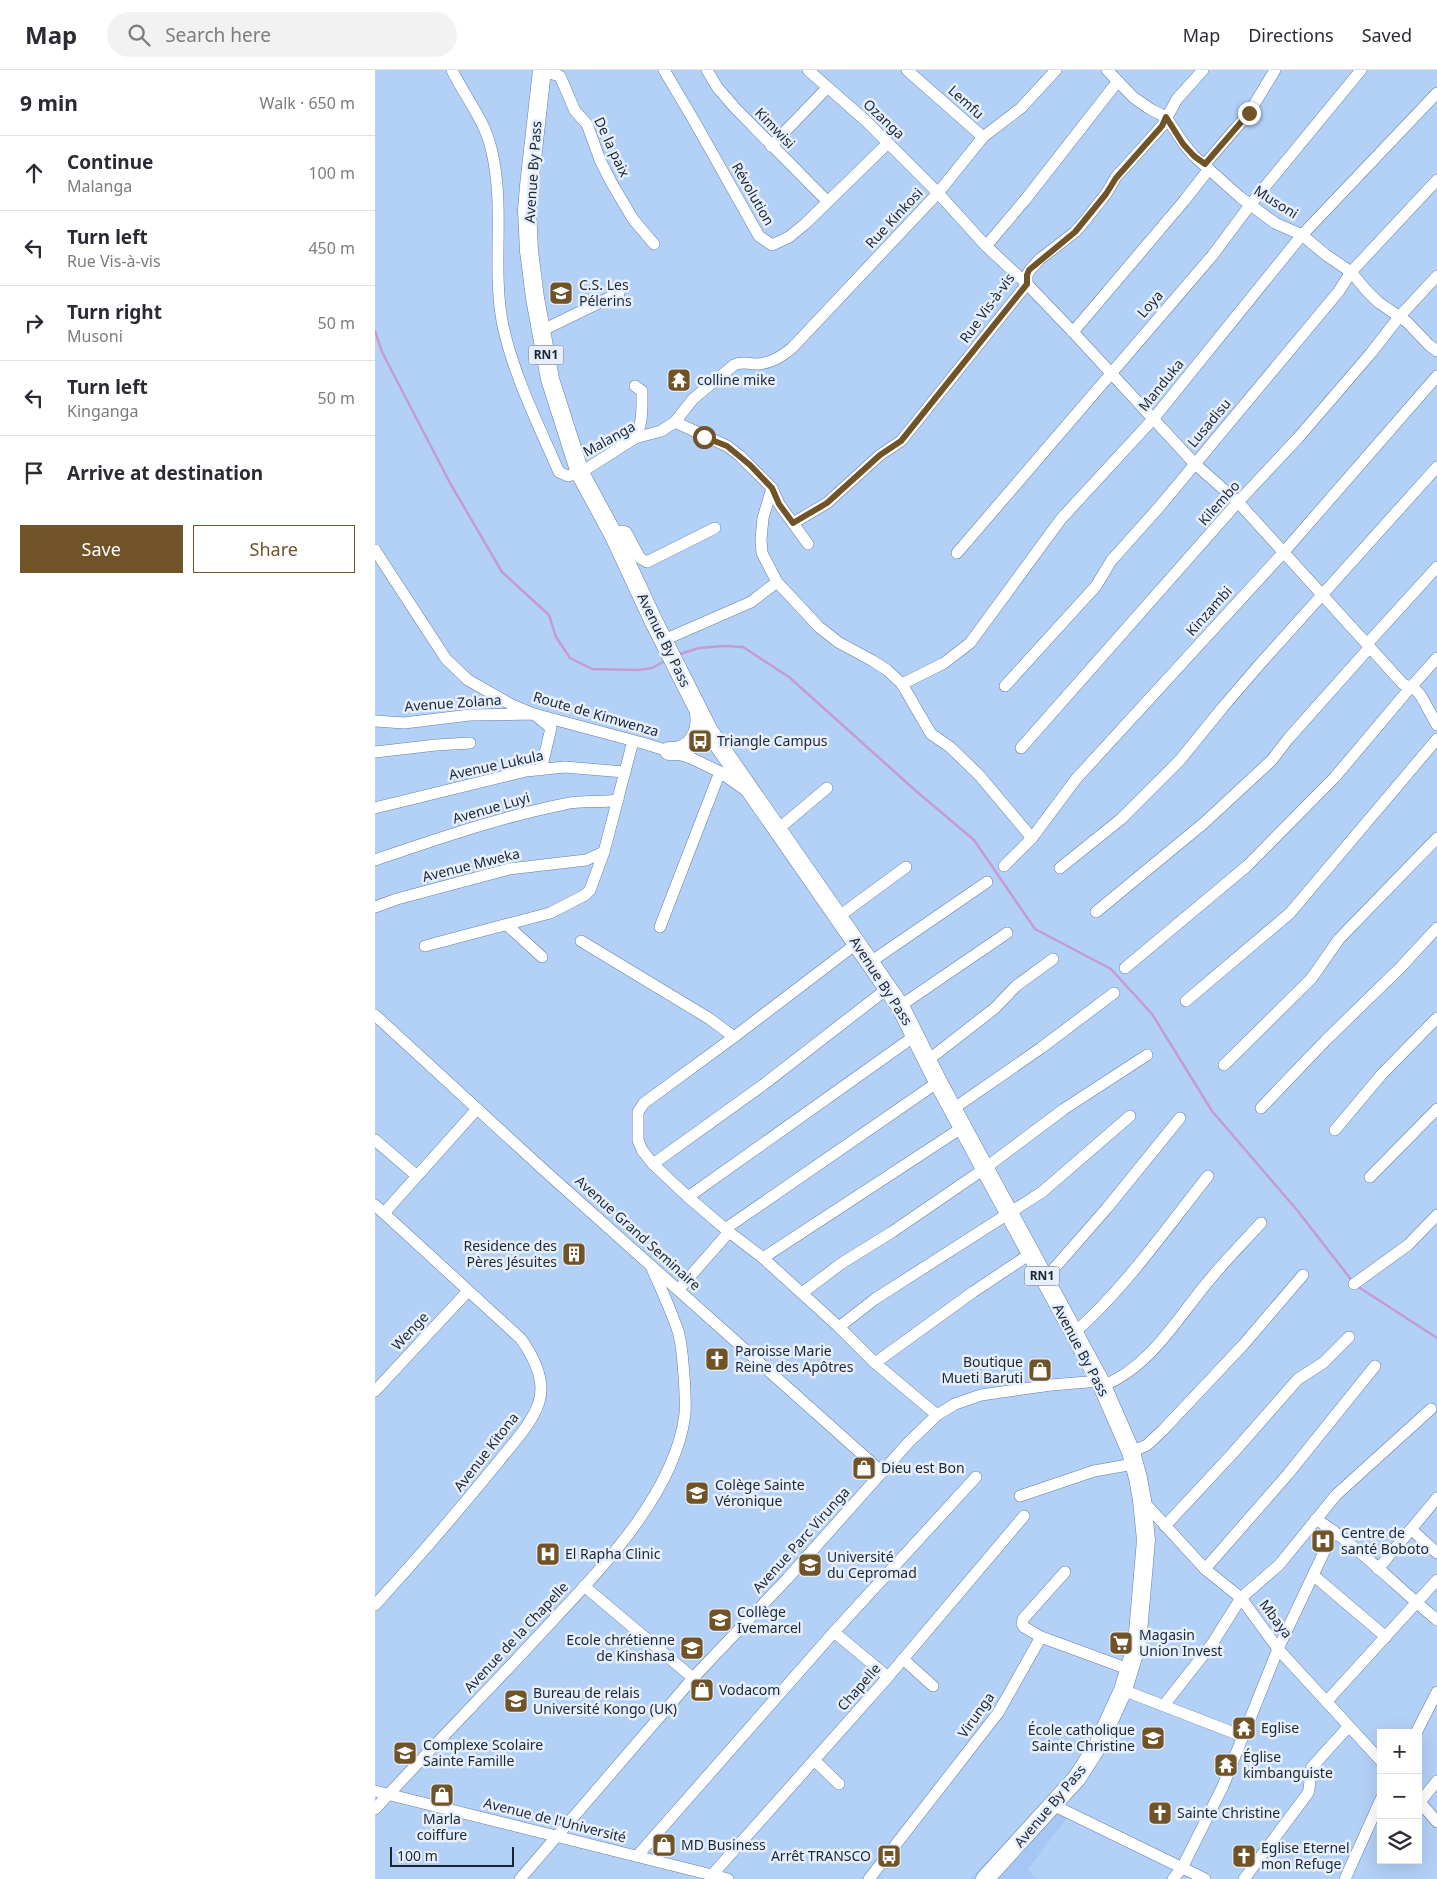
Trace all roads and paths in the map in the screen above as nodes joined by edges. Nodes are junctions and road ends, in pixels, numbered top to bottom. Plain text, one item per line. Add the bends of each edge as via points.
1 (452, 70) edge
2 (542, 70) edge
3 (663, 70) edge
4 (707, 70) edge
5 (808, 70) edge
6 (907, 70) edge
7 (1056, 70) edge
8 (1107, 70) edge
9 (1203, 70) edge
10 (1275, 70) edge
11 (1361, 70) edge
12 (1118, 81) junction
13 (827, 88) junction
14 (1437, 94) edge
15 (1166, 117) junction
16 (983, 137) junction
17 (889, 143) junction
18 (771, 146) junction
19 (1207, 166) junction
20 (1437, 180) edge
21 (938, 193) junction
22 (827, 201) junction
23 (1250, 205) junction
24 (1302, 235) junction
25 (654, 244) dead end
26 (986, 246) junction
27 (1351, 272) junction
28 (1437, 276) edge
29 (1027, 284) junction
30 (619, 292) dead end
31 (1399, 318) junction
32 (541, 331) junction
33 (1073, 332) junction
34 (1437, 351) edge
35 (1111, 373) junction
36 (1437, 376) edge
37 (635, 386) dead end
38 (1154, 418) junction
39 (675, 422) junction
40 (635, 438) junction
41 (1195, 464) junction
42 (1437, 467) edge
43 (580, 473) junction
44 (772, 488) junction
45 (1238, 502) junction
46 (793, 523) junction
47 (715, 528) dead end
48 (613, 534) junction
49 (808, 544) dead end
50 (375, 550) edge
51 (1283, 552) junction
52 (957, 553) dead end
53 (1437, 567) edge
54 (777, 582) junction
55 (1322, 594) junction
56 (663, 640) junction
57 (1369, 646) junction
58 (1437, 658) edge
59 (902, 684) junction
60 (1005, 686) dead end
61 (1410, 688) junction
62 (698, 708) junction
63 (534, 714) junction
64 (375, 721) edge
65 (1437, 725) edge
66 (1437, 739) edge
67 (633, 741) junction
68 (470, 743) dead end
69 (1021, 748) dead end
70 (669, 751) junction
71 (375, 752) edge
72 (541, 770) junction
73 (625, 772) junction
74 (720, 772) junction
75 (827, 788) dead end
76 (752, 794) junction
77 (618, 800) junction
78 (375, 808) edge
79 (777, 830) junction
80 (1032, 838) junction
81 (1437, 838) edge
82 (604, 852) junction
83 (375, 860) edge
84 (1004, 866) dead end
85 (906, 867) dead end
86 (1060, 868) dead end
87 (987, 882) dead end
88 (375, 907) edge
89 (1097, 912) dead end
90 (838, 917) junction
91 (507, 925) junction
92 (660, 927) dead end
93 (1437, 928) edge
94 (1007, 933) dead end
95 (581, 941) dead end
96 (856, 944) junction
97 (425, 946) dead end
98 (542, 957) dead end
99 (1053, 959) dead end
100 (869, 963) junction
101 (1125, 968) dead end
102 (888, 988) junction
103 (1114, 993) dead end
104 (1186, 1001) dead end
105 (900, 1006) junction
106 (375, 1015) edge
107 (1437, 1018) edge
108 (915, 1035) junction
109 (735, 1037) junction
110 (1147, 1056) dead end
111 (927, 1061) junction
112 (1224, 1065) dead end
113 (938, 1082) junction
114 (1261, 1108) dead end
115 (477, 1109) junction
116 (953, 1109) junction
117 (1437, 1109) edge
118 (1130, 1116) dead end
119 (1180, 1118) dead end
120 (963, 1128) junction
121 (1335, 1130) dead end
122 (375, 1140) edge
123 (653, 1164) junction
124 (984, 1169) junction
125 (416, 1175) junction
126 (1208, 1176) dead end
127 (1370, 1177) dead end
128 (688, 1197) junction
129 (379, 1209) edge
130 (1009, 1213) junction
131 (1437, 1214) edge
132 (1261, 1223) dead end
133 (727, 1231) junction
134 (1030, 1254) junction
135 (763, 1258) junction
136 (651, 1264) junction
137 (1303, 1275) dead end
138 (1044, 1280) junction
139 (1355, 1284) dead end
140 (679, 1289) junction
141 (468, 1291) junction
142 (803, 1293) junction
143 (839, 1327) junction
144 (1074, 1333) junction
145 (1349, 1337) dead end
146 (875, 1363) junction
147 (1375, 1366) dead end
148 (1101, 1383) junction
149 (375, 1390) edge
150 (1431, 1409) dead end
151 (937, 1415) junction
152 (1132, 1458) junction
153 (882, 1472) junction
154 (976, 1477) dead end
155 (1020, 1496) dead end
156 (1437, 1498) edge
157 (1142, 1500) junction
158 (1024, 1516) dead end
159 (1316, 1519) junction
160 (1165, 1526) junction
161 (1411, 1529) junction
162 (1334, 1531) junction
163 (1437, 1553) edge
164 (1205, 1569) junction
165 (1378, 1569) junction
166 (1065, 1572) dead end
167 (1313, 1575) junction
168 (1437, 1580) edge
169 (584, 1586) junction
170 (1241, 1598) junction
171 (1416, 1603) junction
172 (375, 1605) edge
173 (1437, 1620) edge
174 (834, 1632) junction
175 (1041, 1637) junction
176 (1386, 1637) junction
177 (1279, 1649) junction
178 (903, 1659) junction
179 (1131, 1670) junction
180 (888, 1677) junction
181 (693, 1678) junction
182 (933, 1686) dead end
183 (1123, 1690) junction
184 (1437, 1692) edge
185 (1327, 1701) junction
186 (1163, 1705) junction
187 (1349, 1726) junction
188 (1418, 1729) edge
189 (1242, 1736) junction
190 (1377, 1757) edge
191 (814, 1760) junction
192 (1437, 1781) edge
193 (839, 1784) dead end
194 (375, 1791) edge
195 (388, 1794) junction
196 (1422, 1798) edge
197 (1422, 1804) edge
198 (1053, 1805) junction
199 (375, 1808) edge
200 (1377, 1808) edge
201 (1437, 1822) edge
202 (558, 1835) junction
203 (638, 1855) junction
204 (1182, 1868) junction
205 (712, 1875) junction
206 (989, 1877) edge
207 (520, 1879) edge
208 (727, 1879) edge
209 (869, 1879) edge
210 (1173, 1879) edge
211 (1205, 1879) edge
212 (1243, 1879) edge
213 (1345, 1879) edge

1 - 43 street via 481,120 491,149 497,178 499,301 503,328 521,385 559,472 568,476
2 - 25 street, De la paix via 560,76 575,111 587,124 611,182 633,219
2 - 32 highway, Avenue By Pass / RN1 via 527,210 529,251
3 - 22 street, Révolution via 768,244 776,245 789,237
4 - 18 street, Kimwisi via 717,88
5 - 13 street, Ozanga
6 - 16 street, Lemfu
7 - 16 street, Rue Kinkosi via 1021,108
8 - 12 street, Musoni
9 - 15 street, Rue Vis-à-vis
10 - 19 street via 1249,113
11 - 23 street, Loya
12 - 15 street, Musoni via 1133,97
12 - 26 street
13 - 17 street, Ozanga
13 - 18 street
14 - 24 street, Manduka
15 - 19 street, Musoni via 1183,144
15 - 29 street, Rue Vis-à-vis via 1083,223 1029,270
16 - 21 street, Rue Kinkosi
17 - 21 street, Ozanga
17 - 22 street, Révolution
18 - 22 street, Kimwisi
19 - 23 street, Musoni
19 - 33 street via 1184,201
20 - 27 street, Lusadisu
21 - 26 street, Ozanga
21 - 39 street, Rue Kinkosi via 792,348 767,363 741,362 723,373 693,399
23 - 24 street, Musoni via 1275,223
23 - 35 street, Loya via 1213,256
24 - 27 street, Musoni via 1325,256
24 - 38 street, Manduka
26 - 29 street, Ozanga
27 - 31 street, Musoni via 1366,290
27 - 41 street, Lusadisu via 1339,291
28 - 31 street, Kilembo
29 - 33 street, Ozanga
29 - 46 street, Rue Vis-à-vis via 901,441 880,455 827,503
30 - 32 street
31 - 34 street, Musoni
31 - 45 street, Kilembo via 1298,438
32 - 43 highway, Avenue By Pass / RN1 via 554,392
33 - 35 street, Ozanga
35 - 38 street, Ozanga
35 - 52 street, Loya
36 - 51 street, Kinzambi
37 - 40 street via 642,391 642,405 639,432
38 - 41 street, Ozanga
38 - 59 street, Manduka via 1061,519 970,643 944,662
39 - 40 street, Malanga
39 - 44 street via 727,446
40 - 43 street, Malanga
41 - 45 street, Ozanga
41 - 60 street, Lusadisu via 1111,561 1095,586
42 - 55 street
43 - 48 highway, Avenue By Pass / RN1
44 - 46 street
44 - 54 street via 761,538 762,553
45 - 51 street, Ozanga
45 - 69 street, Kilembo
46 - 49 street
47 - 48 street via 647,562 640,558 626,532 622,530
48 - 56 highway, Avenue By Pass / RN1
50 - 63 street, Route de Kimwenza via 443,655 468,680
51 - 55 street, Ozanga
51 - 80 street, Kinzambi via 1076,779
53 - 57 street
54 - 56 street via 751,602
54 - 59 street via 819,627 838,642 880,665
55 - 57 street, Ozanga
55 - 86 street via 1181,760 1121,819
56 - 62 highway, Avenue By Pass / RN1
57 - 61 street, Ozanga
57 - 89 street via 1272,760 1204,823
58 - 61 street
59 - 80 street via 931,734 979,775
61 - 65 street, Ozanga via 1416,690 1425,702
61 - 101 street via 1335,777 1247,866
62 - 70 highway via 701,724 697,736 678,752
62 - 76 highway, Avenue By Pass / RN1 via 709,731
63 - 64 street, Avenue Zolana via 470,714 404,723
63 - 67 street, Route de Kimwenza
63 - 72 street via 551,728
66 - 104 street via 1290,914
67 - 70 street, Route de Kimwenza
67 - 73 street
68 - 71 street
70 - 74 street, Route de Kimwenza
72 - 73 street, Avenue Lukula via 565,767
72 - 78 street, Avenue Lukula
73 - 77 street
74 - 76 street, Route de Kimwenza
74 - 92 street
75 - 79 street
76 - 79 highway, Avenue By Pass / RN1
77 - 82 street
77 - 83 street, Avenue Luyi via 568,803 526,812
79 - 90 highway, Avenue By Pass / RN1
80 - 84 street, Kinzambi
81 - 112 street via 1339,939 1311,979
82 - 88 street, Avenue Mweka via 586,860 509,869
82 - 91 street via 590,890 585,895 550,913
85 - 90 street
87 - 100 street
90 - 96 highway, Avenue By Pass / RN1
91 - 97 street
91 - 98 street
93 - 114 street
94 - 105 street
95 - 109 street via 703,1014
96 - 100 highway, Avenue By Pass / RN1
96 - 109 street
99 - 111 street via 1015,986 995,1008
100 - 102 highway, Avenue By Pass / RN1
102 - 105 highway, Avenue By Pass / RN1
102 - 123 street via 763,1085
103 - 116 street
105 - 108 highway, Avenue By Pass / RN1
106 - 115 street, Avenue Grand Seminaire
107 - 121 street via 1378,1079
108 - 111 highway, Avenue By Pass / RN1
108 - 128 street
109 - 123 street via 644,1103 638,1112 638,1140
110 - 124 street via 1064,1109
111 - 113 highway, Avenue By Pass / RN1
113 - 116 highway, Avenue By Pass / RN1
113 - 133 street
115 - 125 street
115 - 136 street, Avenue Grand Seminaire
116 - 120 highway, Avenue By Pass / RN1
117 - 127 street
118 - 130 street via 1042,1192
119 - 138 street
120 - 124 highway, Avenue By Pass / RN1
120 - 135 street
122 - 125 street
123 - 128 street
124 - 130 highway, Avenue By Pass / RN1
124 - 142 street
125 - 129 street
126 - 144 street via 1115,1293
128 - 133 street
129 - 141 street, Avenue Kitona
130 - 134 highway, Avenue By Pass / RN1
130 - 143 street via 875,1299
131 - 139 street via 1408,1245
132 - 148 street via 1203,1287 1151,1353 1112,1382
133 - 135 street
133 - 140 street
134 - 138 highway, Avenue By Pass / RN1
134 - 146 street
135 - 142 street
136 - 140 street, Avenue Grand Seminaire
136 - 169 street, Avenue de la Chapelle via 679,1333 685,1413 679,1445 653,1498
137 - 152 street via 1244,1344 1169,1424
138 - 144 highway, Avenue By Pass / RN1
140 - 153 street, Avenue Grand Seminaire
141 - 149 street, Wenge
141 - 172 street, Avenue Kitona via 521,1338 542,1383 540,1401 531,1420 469,1498
142 - 143 street
143 - 146 street
144 - 148 highway, Avenue By Pass / RN1
145 - 160 street via 1323,1362 1298,1379
146 - 151 street
147 - 164 street via 1288,1474
148 - 151 street, Avenue Parc Virunga via 1051,1385 981,1395 955,1404
148 - 152 highway, Avenue By Pass / RN1
150 - 159 street via 1336,1495
151 - 153 street, Avenue Parc Virunga
152 - 155 street
152 - 157 highway, Avenue By Pass / RN1
153 - 181 street, Avenue Parc Virunga
154 - 174 street
156 - 161 street
157 - 160 street, Mbaya
157 - 179 highway, Avenue By Pass / RN1 via 1145,1549 1140,1622
158 - 178 street, Chapelle
159 - 162 street
159 - 170 street via 1279,1566
160 - 164 street, Mbaya
161 - 163 street
161 - 165 street
162 - 165 street
162 - 167 street
164 - 170 street, Mbaya
165 - 171 street
166 - 175 street via 1023,1619 1024,1627
167 - 176 street
167 - 177 street
168 - 171 street
169 - 181 street
169 - 195 street, Avenue de la Chapelle via 486,1694
170 - 177 street, Mbaya
170 - 186 street via 1212,1644
171 - 173 street
171 - 176 street
174 - 180 street
174 - 203 street
175 - 179 street
175 - 209 street, Virunga via 998,1713
176 - 185 street
177 - 185 street, Mbaya
177 - 189 street
178 - 180 street, Chapelle
178 - 182 street
179 - 183 highway, Avenue By Pass / RN1
180 - 191 street, Chapelle
181 - 202 street, Avenue Parc Virunga
183 - 186 street
183 - 198 highway, Avenue By Pass / RN1 via 1098,1745 1077,1778
184 - 188 street
185 - 187 street, Mbaya
186 - 189 street
187 - 190 street, Mbaya
187 - 212 street via 1312,1767 1308,1793
189 - 204 street via 1223,1786
191 - 193 street
191 - 205 street, Chapelle
192 - 196 street
194 - 195 street, Avenue de l'Université
195 - 199 street, Avenue de la Chapelle
195 - 202 street, Avenue de l'Université
197 - 201 street
198 - 204 street
198 - 206 highway, Avenue By Pass / RN1
200 - 213 street
202 - 203 street, Avenue de l'Université
202 - 207 street, Avenue Parc Virunga
203 - 205 street, Avenue de l'Université
204 - 210 street
204 - 211 street
205 - 208 street, Avenue de l'Université

